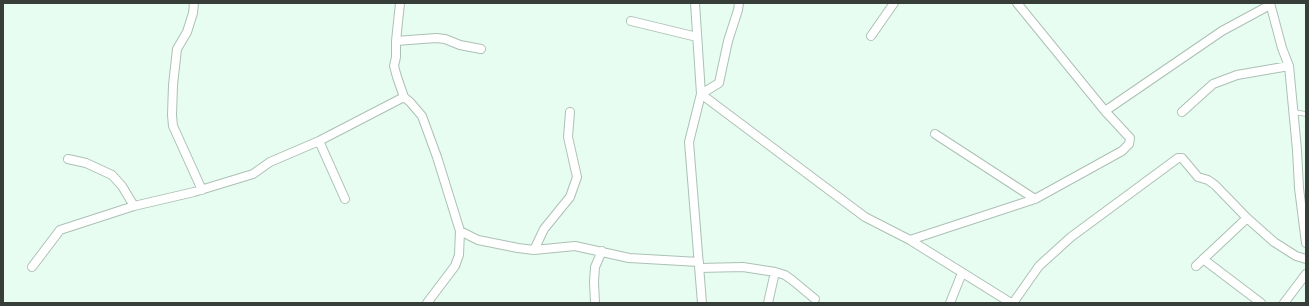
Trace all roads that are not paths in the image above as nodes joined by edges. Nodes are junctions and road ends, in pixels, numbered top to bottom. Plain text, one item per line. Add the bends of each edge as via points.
1 (194, 3) edge
2 (400, 3) edge
3 (695, 3) edge
4 (739, 3) edge
5 (894, 3) edge
6 (1016, 3) edge
7 (1270, 4) edge
8 (631, 21) dead end
9 (871, 36) dead end
10 (696, 37) junction
11 (396, 41) junction
12 (481, 49) dead end
13 (1289, 66) junction
14 (701, 94) junction
15 (404, 97) junction
16 (1105, 111) junction
17 (570, 112) dead end
18 (1182, 112) dead end
19 (1294, 112) junction
20 (1306, 114) edge
21 (935, 134) dead end
22 (319, 141) junction
23 (68, 159) dead end
24 (202, 190) junction
25 (346, 199) dead end
26 (1035, 199) junction
27 (134, 206) junction
28 (1247, 218) junction
29 (460, 231) junction
30 (910, 240) junction
31 (1306, 243) edge
32 (534, 250) junction
33 (602, 251) junction
34 (1203, 259) junction
35 (1306, 259) edge
36 (699, 265) junction
37 (1196, 266) dead end
38 (32, 267) dead end
39 (775, 272) junction
40 (962, 273) junction
41 (1306, 274) edge
42 (815, 299) dead end
43 (427, 303) edge
44 (595, 303) edge
45 (702, 303) edge
46 (768, 303) edge
47 (950, 303) edge
48 (1012, 303) edge
49 (1261, 303) edge
50 (1284, 303) edge

1 - 24 street via 187,32 177,49 172,115 173,126
2 - 11 street
3 - 10 street
4 - 14 street via 719,84
5 - 9 street
6 - 16 street
7 - 13 street
7 - 16 street via 1222,31
8 - 10 street
10 - 14 street
11 - 12 street via 436,38
11 - 15 street via 394,66
13 - 18 street via 1237,75 1213,84
13 - 19 street
14 - 30 street via 865,217
14 - 36 street via 690,142
15 - 22 street
15 - 29 street via 422,116 438,157
16 - 26 street via 1130,138 1129,144 1122,151
17 - 32 street via 568,137 577,177 570,197 544,229
19 - 20 lane
19 - 31 street
21 - 26 street
22 - 24 street via 270,162 252,174
22 - 25 street
23 - 27 street via 86,163 112,175
24 - 27 street
26 - 30 street
27 - 38 street via 60,230
28 - 34 street
28 - 35 street via 1274,242 1296,256
28 - 48 street via 1215,185 1198,177 1182,158 1178,158 1071,237 1039,266
29 - 32 street via 478,240
29 - 43 street via 459,255 455,266
30 - 40 street
32 - 33 street via 575,246
33 - 36 street via 629,258
33 - 44 street via 595,267
34 - 37 street
34 - 49 street
36 - 39 street via 743,267
36 - 45 street
39 - 42 street via 792,280
39 - 46 street
40 - 47 street
40 - 48 street
41 - 50 street

